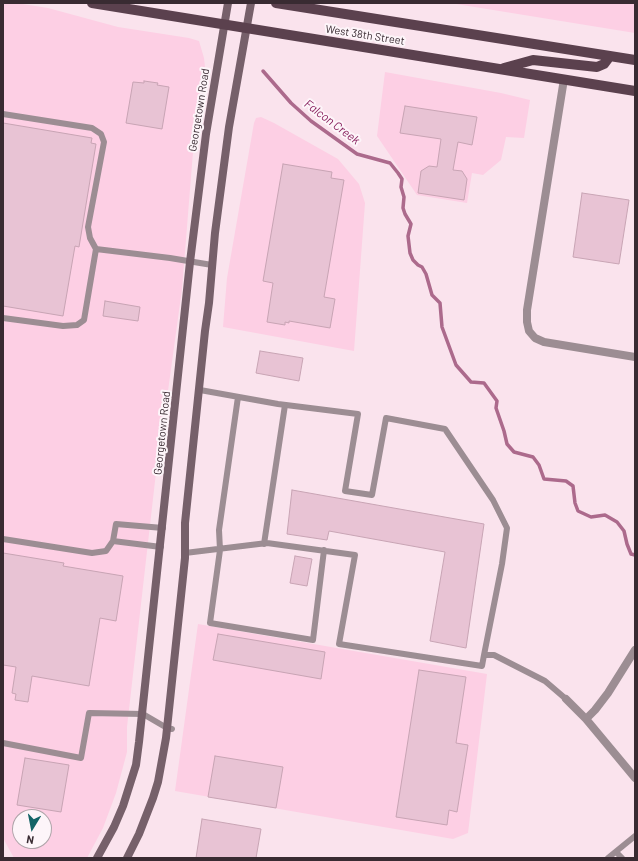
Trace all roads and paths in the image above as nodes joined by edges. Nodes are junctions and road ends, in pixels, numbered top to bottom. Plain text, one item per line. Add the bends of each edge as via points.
1 (92, 3) edge
2 (228, 3) edge
3 (251, 3) edge
4 (276, 3) edge
5 (225, 24) junction
6 (246, 28) junction
7 (610, 56) junction
8 (635, 60) edge
9 (500, 69) junction
10 (564, 79) junction
11 (635, 91) edge
12 (3, 114) edge
13 (96, 249) junction
14 (190, 262) junction
15 (212, 265) junction
16 (3, 318) edge
17 (635, 357) edge
18 (200, 390) junction
19 (238, 397) junction
20 (285, 405) junction
21 (163, 528) junction
22 (3, 539) edge
23 (113, 541) junction
24 (264, 544) junction
25 (161, 547) junction
26 (220, 550) junction
27 (324, 550) junction
28 (185, 553) junction
29 (635, 650) edge
30 (484, 655) junction
31 (566, 698) joint
32 (142, 714) junction
33 (586, 719) junction
34 (169, 729) junction
35 (3, 743) edge
36 (635, 778) edge
37 (635, 836) edge
38 (616, 852) junction
39 (97, 858) edge
40 (127, 858) edge
41 (608, 858) edge
42 (622, 858) edge

1 - 5 main road, West 38th Street
2 - 5 main road, Georgetown Road
3 - 6 main road
4 - 7 main road, West 38th Street
5 - 6 main road, West 38th Street
5 - 14 main road, Georgetown Road via 206,134
6 - 9 main road, West 38th Street
6 - 15 main road via 229,126
7 - 8 main road, West 38th Street
7 - 9 main road via 604,64 597,67 532,60
9 - 10 main road, West 38th Street
10 - 11 main road, West 38th Street
10 - 17 street via 527,310 529,331 535,338 544,342
12 - 13 lane via 92,128 101,134 104,142 88,227
13 - 14 lane
13 - 16 lane via 84,320 78,325 63,326
14 - 15 lane
14 - 21 main road, Georgetown Road
15 - 18 main road
18 - 19 lane
18 - 28 main road via 185,523
19 - 20 lane
19 - 26 lane via 219,530
20 - 24 lane
20 - 30 lane via 358,414 344,490 372,495 386,418 445,429 493,500 507,528
21 - 23 lane via 116,524
21 - 25 main road, Georgetown Road
22 - 23 lane via 92,553 106,550
23 - 25 lane
24 - 26 lane
24 - 27 lane
25 - 32 main road, Georgetown Road
26 - 27 lane via 210,623 313,640
26 - 28 lane
27 - 30 lane via 355,555 339,644 482,666
28 - 34 main road
29 - 33 street via 608,693
30 - 31 lane via 494,655 545,681
31 - 33 street
32 - 34 lane
32 - 35 lane via 89,713 81,758
32 - 39 main road, Georgetown Road via 140,742 124,806
33 - 36 street
34 - 40 main road via 156,787 139,834
37 - 38 lane
38 - 41 lane
38 - 42 lane

